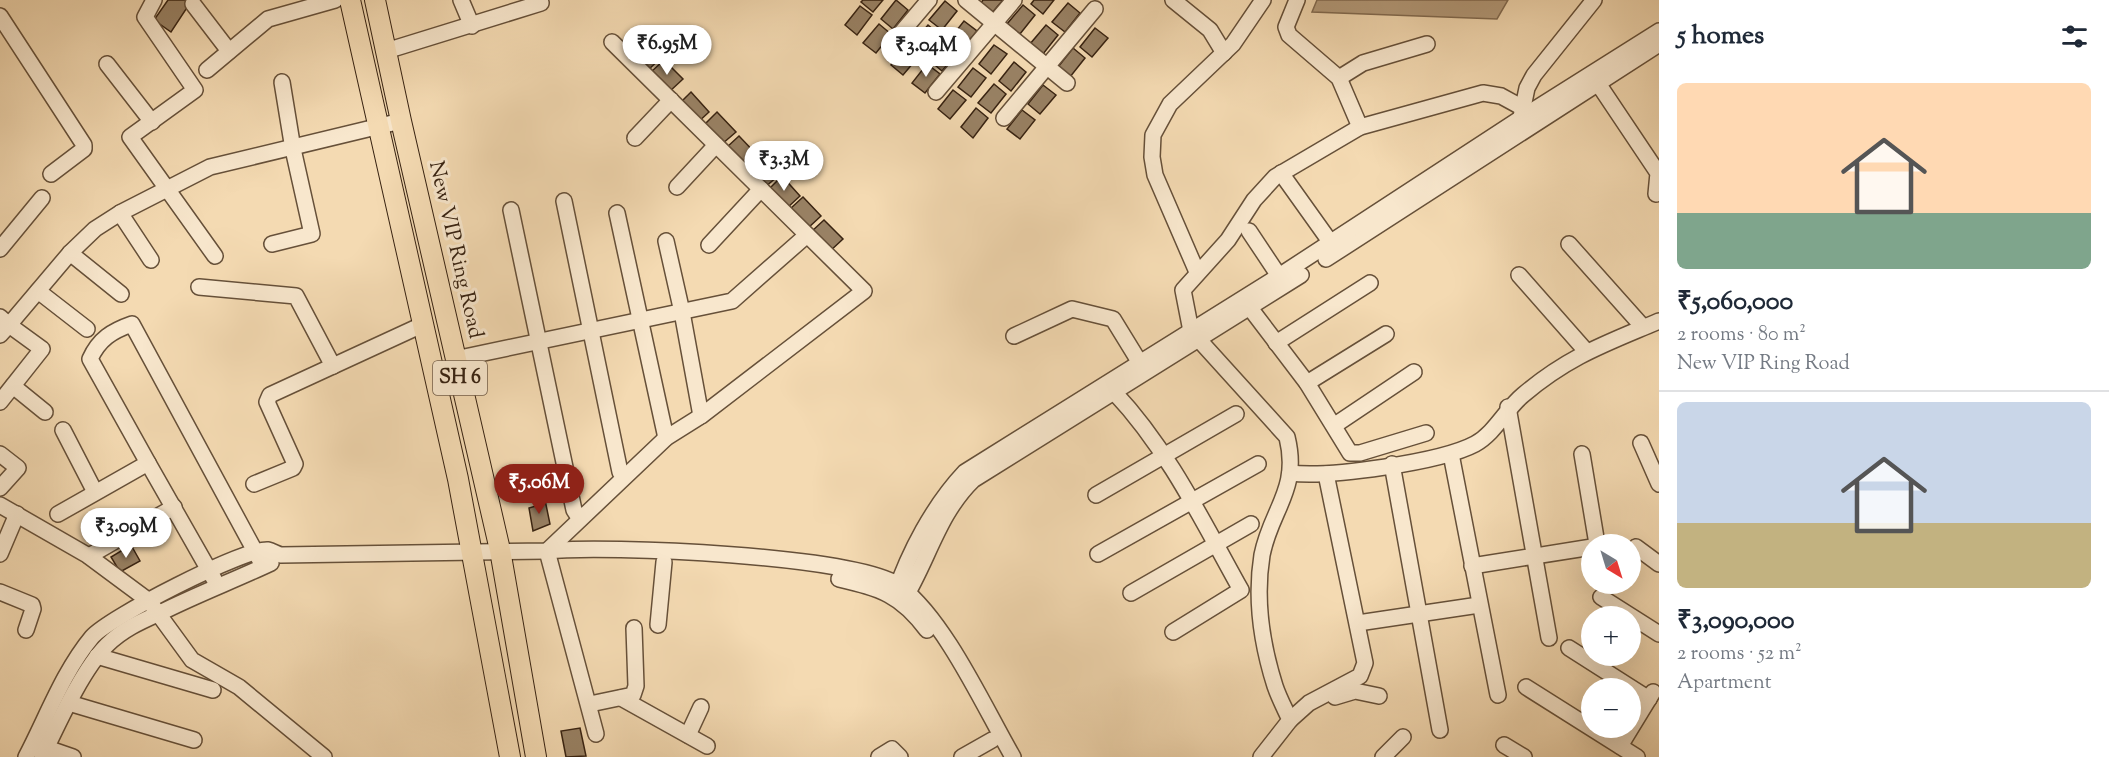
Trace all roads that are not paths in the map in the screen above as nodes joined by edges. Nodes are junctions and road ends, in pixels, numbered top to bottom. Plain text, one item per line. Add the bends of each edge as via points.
1 (154, 0) edge
2 (335, 0) edge
3 (350, 0) edge
4 (375, 0) edge
5 (460, 0) edge
6 (539, 0) edge
7 (929, 0) edge
8 (966, 0) edge
9 (1014, 0) edge
10 (1173, 0) edge
11 (1263, 0) edge
12 (1297, 0) edge
13 (1594, 0) edge
14 (193, 4) dead end
15 (1095, 9) dead end
16 (0, 16) edge
17 (994, 24) junction
18 (472, 26) junction
19 (1659, 31) edge
20 (612, 42) dead end
21 (1427, 44) dead end
22 (1659, 44) edge
23 (890, 46) dead end
24 (229, 51) junction
25 (386, 51) junction
26 (1224, 53) junction
27 (107, 64) dead end
28 (1048, 67) junction
29 (207, 70) dead end
30 (1339, 78) junction
31 (1595, 79) junction
32 (282, 82) dead end
33 (1067, 83) dead end
34 (936, 92) dead end
35 (671, 100) junction
36 (1522, 113) junction
37 (1004, 118) dead end
38 (152, 122) junction
39 (400, 122) junction
40 (379, 127) junction
41 (1360, 127) junction
42 (635, 138) dead end
43 (716, 145) junction
44 (293, 149) junction
45 (1281, 173) junction
46 (51, 174) dead end
47 (677, 187) dead end
48 (761, 189) junction
49 (167, 190) junction
50 (1656, 194) dead end
51 (42, 198) dead end
52 (564, 201) dead end
53 (511, 210) dead end
54 (120, 213) junction
55 (617, 213) dead end
56 (1249, 231) dead end
57 (807, 235) junction
58 (666, 241) dead end
59 (1331, 243) junction
60 (272, 244) dead end
61 (1569, 244) dead end
62 (709, 245) dead end
63 (0, 249) edge
64 (70, 253) junction
65 (215, 256) dead end
66 (151, 260) dead end
67 (1197, 272) junction
68 (1519, 275) dead end
69 (1279, 276) junction
70 (1370, 283) dead end
71 (199, 287) dead end
72 (38, 291) junction
73 (121, 294) dead end
74 (1250, 308) junction
75 (682, 312) junction
76 (642, 320) junction
77 (1659, 321) edge
78 (424, 324) junction
79 (3, 326) edge
80 (1643, 327) junction
81 (87, 329) dead end
82 (589, 332) junction
83 (1386, 334) dead end
84 (1014, 336) dead end
85 (1194, 336) junction
86 (540, 342) junction
87 (1276, 343) junction
88 (1586, 351) junction
89 (455, 359) junction
90 (1140, 363) junction
91 (333, 366) junction
92 (1414, 372) dead end
93 (1307, 383) junction
94 (13, 386) junction
95 (1114, 392) junction
96 (0, 402) edge
97 (1508, 407) junction
98 (45, 412) dead end
99 (1236, 414) dead end
100 (701, 416) junction
101 (1335, 425) junction
102 (63, 430) dead end
103 (1426, 433) dead end
104 (666, 438) junction
105 (1641, 443) dead end
106 (0, 453) edge
107 (1451, 454) junction
108 (1582, 454) dead end
109 (1162, 455) junction
110 (148, 463) junction
111 (1258, 464) dead end
112 (1392, 464) junction
113 (1290, 473) junction
114 (1326, 474) junction
115 (624, 476) junction
116 (254, 484) dead end
117 (1659, 484) edge
118 (0, 488) edge
119 (96, 492) junction
120 (1096, 495) dead end
121 (1191, 501) junction
122 (0, 506) edge
123 (174, 507) junction
124 (16, 514) junction
125 (58, 514) dead end
126 (580, 519) junction
127 (1251, 524) dead end
128 (1595, 534) edge
129 (1215, 545) junction
130 (1581, 549) edge
131 (500, 550) junction
132 (472, 551) junction
133 (547, 551) junction
134 (1641, 551) edge
135 (0, 554) edge
136 (1098, 554) dead end
137 (89, 556) junction
138 (1535, 556) junction
139 (260, 559) junction
140 (664, 562) junction
141 (1659, 564) edge
142 (1472, 566) junction
143 (214, 578) junction
144 (0, 592) edge
145 (1131, 593) dead end
146 (901, 594) junction
147 (1601, 597) dead end
148 (149, 601) junction
149 (1479, 605) junction
150 (158, 614) junction
151 (1419, 614) junction
152 (1358, 623) junction
153 (658, 625) dead end
154 (634, 628) dead end
155 (26, 630) dead end
156 (1173, 632) dead end
157 (1659, 634) edge
158 (1549, 638) dead end
159 (1569, 648) dead end
160 (97, 656) junction
161 (1526, 687) dead end
162 (213, 690) dead end
163 (1655, 692) edge
164 (1498, 695) dead end
165 (1379, 696) dead end
166 (621, 698) junction
167 (69, 703) junction
168 (590, 704) junction
169 (701, 707) dead end
170 (1290, 720) junction
171 (1440, 730) dead end
172 (596, 734) dead end
173 (688, 735) junction
174 (1404, 737) dead end
175 (194, 740) dead end
176 (992, 740) junction
177 (1504, 745) dead end
178 (707, 746) dead end
179 (1620, 746) junction
180 (44, 753) edge
181 (26, 757) edge
182 (73, 757) edge
183 (324, 757) edge
184 (510, 757) edge
185 (536, 757) edge
186 (879, 757) edge
187 (900, 757) edge
188 (962, 757) edge
189 (1002, 757) edge
190 (1013, 757) edge
191 (1261, 757) edge
192 (1383, 757) edge
193 (1524, 757) edge
194 (1637, 757) edge

1 - 38 street via 144,17 195,90
2 - 24 street via 268,19
3 - 40 main road, SH 6
4 - 25 main road, New VIP Ring Road / SH 6
5 - 18 street
6 - 18 street via 540,3
7 - 23 street
8 - 17 street
9 - 17 street
10 - 26 street via 1210,30
11 - 26 street
12 - 30 street via 1286,27 1289,35
13 - 36 street via 1534,75
14 - 24 street
15 - 28 street
16 - 46 street via 84,145 84,149
17 - 28 street
17 - 34 street
18 - 25 street
19 - 31 street
20 - 35 street
21 - 30 street via 1363,63
22 - 31 street
24 - 29 street
25 - 39 main road, New VIP Ring Road / SH 6
26 - 67 street via 1170,104 1153,135 1155,175
27 - 38 street
28 - 33 street
28 - 37 street
30 - 41 street
31 - 36 street
31 - 50 street via 1658,173
31 - 74 street
32 - 44 street
35 - 42 street
35 - 43 street
36 - 41 street via 1501,96 1483,93
36 - 59 street
38 - 49 street via 130,137
39 - 40 street
39 - 89 main road, New VIP Ring Road / SH 6
40 - 44 street
40 - 78 main road, SH 6
41 - 45 street
43 - 47 street
43 - 48 street
44 - 49 street via 210,167
44 - 60 street via 312,234
45 - 59 street
45 - 67 street via 1254,200 1228,240
48 - 57 street
48 - 62 street
49 - 54 street
49 - 65 street
51 - 63 street
52 - 82 street
53 - 86 street
54 - 64 street via 95,229
54 - 66 street
55 - 76 street
56 - 69 street
57 - 75 street via 732,301
57 - 100 street via 864,291
58 - 75 street
59 - 69 street
61 - 80 street
64 - 72 street
64 - 73 street
67 - 85 street via 1183,290
68 - 88 street
69 - 85 street
70 - 87 street
71 - 91 street via 296,296
72 - 79 street
72 - 81 street
74 - 85 street
74 - 87 street
75 - 76 street
75 - 100 street
76 - 82 street
76 - 104 street
77 - 80 street
78 - 91 street
78 - 132 main road, SH 6
79 - 94 street via 42,349
80 - 88 street
82 - 86 street
82 - 115 street
83 - 93 street
84 - 90 street via 1072,309 1113,319
85 - 90 street
85 - 95 street
85 - 113 street via 1287,437
86 - 89 street
86 - 126 street via 574,510
87 - 93 street
88 - 97 street
89 - 131 main road, New VIP Ring Road / SH 6
90 - 146 street via 965,472 932,514
91 - 116 street via 267,399 295,464
92 - 101 street
93 - 101 street
94 - 96 street
94 - 98 street
95 - 109 street
95 - 146 street via 973,480 956,496
97 - 107 street via 1494,428 1477,443
97 - 138 street
99 - 109 street
100 - 104 street
101 - 103 street via 1350,453
102 - 119 street
104 - 115 street
105 - 117 street
106 - 118 street via 18,468
107 - 112 street
107 - 142 street
108 - 128 street
109 - 120 street
109 - 121 street
110 - 119 street
110 - 123 street
110 - 139 street via 90,359 96,345 111,331 132,324
111 - 121 street
112 - 114 street
112 - 151 street
113 - 114 street
113 - 170 street via 1263,553 1258,587 1260,620 1275,687
114 - 152 street
115 - 126 street
119 - 125 street
121 - 129 street
121 - 136 street
122 - 124 street
123 - 137 street
123 - 143 street
124 - 135 street
124 - 137 street
126 - 133 street
127 - 129 street
129 - 145 street
129 - 156 street via 1241,590
130 - 138 street
131 - 132 street
131 - 133 street
131 - 185 main road, New VIP Ring Road / SH 6
132 - 139 street via 281,555 268,550
132 - 184 main road, SH 6
133 - 140 street
133 - 146 street via 580,548 822,565 880,577
133 - 168 street
134 - 141 street
137 - 148 street
138 - 142 street
138 - 158 street
139 - 143 street
140 - 146 street via 773,568
140 - 153 street
142 - 149 street
143 - 148 street
143 - 150 street
144 - 155 street via 32,605
146 - 176 street via 942,652
146 - 190 street via 921,606 950,648
147 - 157 street
148 - 150 street
148 - 181 street via 94,634 80,652
149 - 151 street
149 - 164 street
150 - 160 street via 133,625
150 - 183 street via 192,660 239,687
151 - 152 street
151 - 171 street
152 - 170 street via 1365,655 1360,676 1309,703
154 - 166 street via 636,691
159 - 163 street
160 - 162 street
160 - 167 street
161 - 179 street
163 - 179 street
165 - 170 street via 1365,692 1344,694
166 - 168 street
166 - 173 street
167 - 175 street
167 - 180 street
168 - 172 street
169 - 173 street
170 - 191 street
173 - 178 street
174 - 192 street
176 - 188 street
176 - 189 street
177 - 193 street
179 - 194 street
180 - 182 street
186 - 187 street via 892,749

